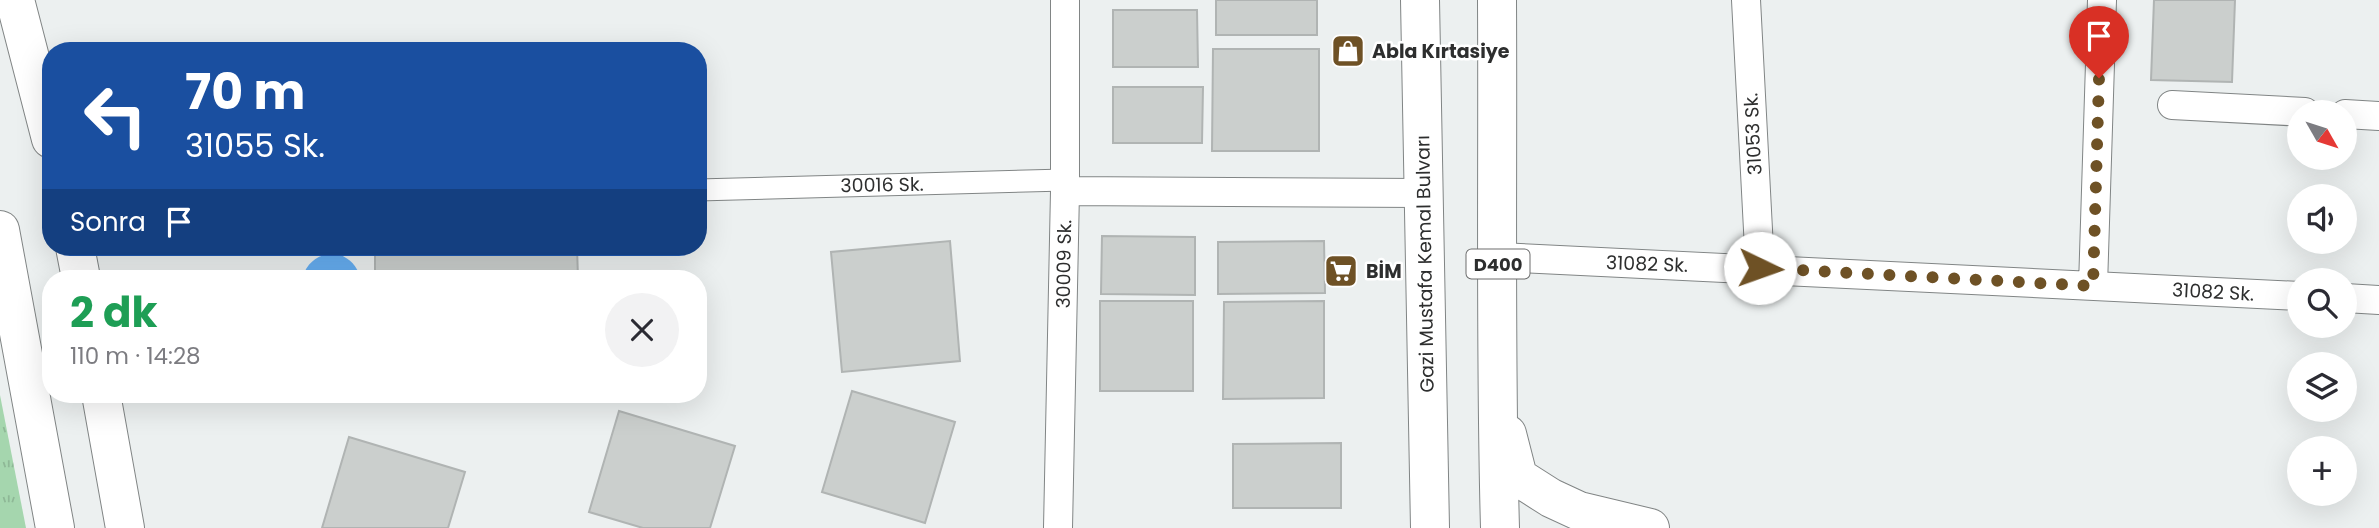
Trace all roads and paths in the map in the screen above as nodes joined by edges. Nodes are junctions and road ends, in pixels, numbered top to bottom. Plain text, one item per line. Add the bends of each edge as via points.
1 (15, 0) edge
2 (1065, 0) edge
3 (1420, 0) edge
4 (1497, 0) edge
5 (1746, 0) edge
6 (2102, 0) edge
7 (42, 104) edge
8 (2172, 105) dead end
9 (2287, 111) edge
10 (2357, 115) edge
11 (2379, 116) edge
12 (1065, 186) junction
13 (707, 190) edge
14 (1423, 193) junction
15 (0, 230) edge
16 (1498, 257) junction
17 (1760, 268) junction
18 (2093, 286) junction
19 (2287, 295) edge
20 (2357, 299) edge
21 (2379, 300) edge
22 (1496, 390) junction
23 (103, 403) edge
24 (55, 528) edge
25 (125, 528) edge
26 (1058, 528) edge
27 (1430, 528) edge
28 (1500, 528) edge
29 (1650, 528) edge

1 - 7 main road
2 - 12 street, 30009 Sk.
3 - 14 main road, Gazi Mustafa Kemal Bulvarı
4 - 16 main road, D400
5 - 17 street, 31053 Sk.
6 - 18 street
8 - 9 street
10 - 11 street
12 - 13 street, 30016 Sk.
12 - 14 street, 30016 Sk.
12 - 26 street, 30009 Sk.
14 - 27 main road, Gazi Mustafa Kemal Bulvarı
15 - 24 main road
16 - 17 street, 31082 Sk.
16 - 22 main road, D400
17 - 18 street, 31082 Sk.
18 - 19 street, 31082 Sk.
20 - 21 street
22 - 28 main road, D400
22 - 29 main road via 1518,477 1579,511
23 - 25 main road

